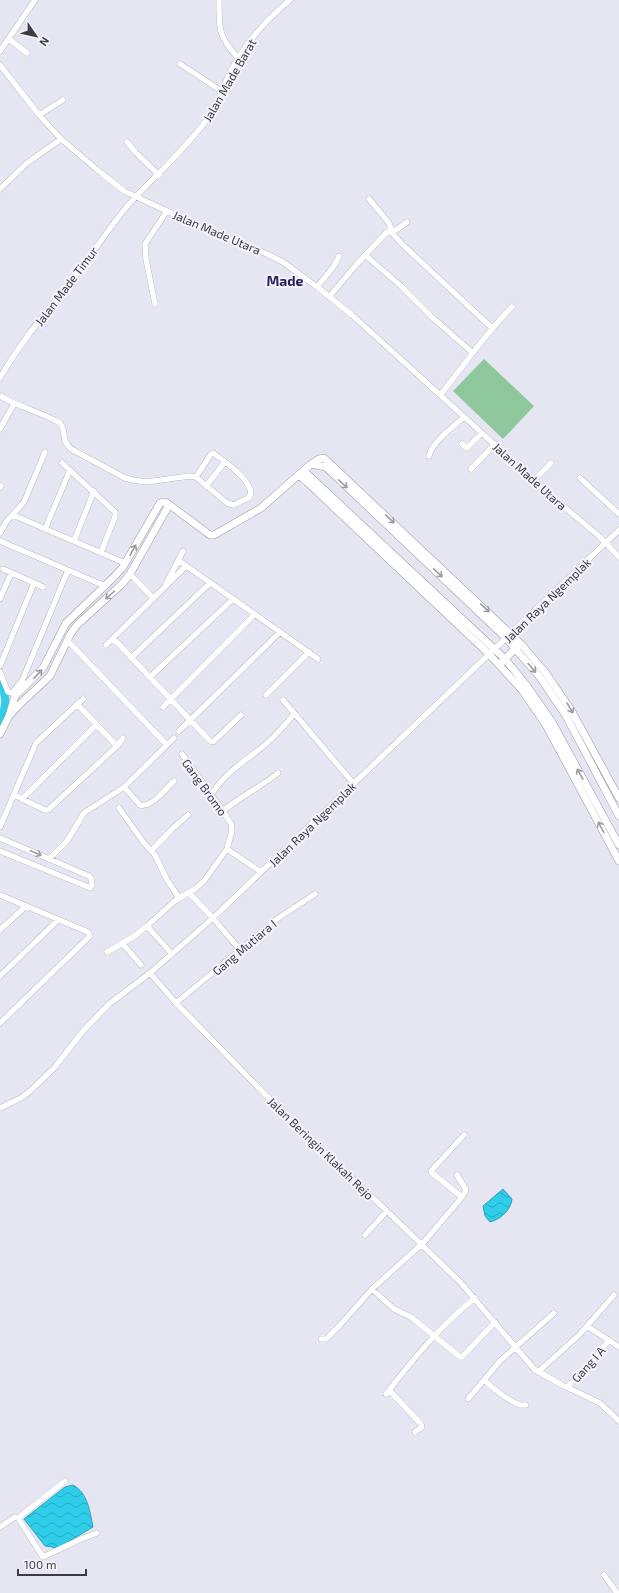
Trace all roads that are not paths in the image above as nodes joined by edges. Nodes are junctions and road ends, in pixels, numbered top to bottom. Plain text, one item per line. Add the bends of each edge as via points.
1 (35, 0) edge
2 (219, 0) edge
3 (290, 0) edge
4 (9, 39) junction
5 (0, 51) edge
6 (26, 53) dead end
7 (238, 58) junction
8 (180, 64) dead end
9 (0, 66) edge
10 (223, 92) junction
11 (63, 100) dead end
12 (39, 115) junction
13 (61, 139) junction
14 (127, 142) dead end
15 (158, 175) junction
16 (0, 189) edge
17 (136, 197) junction
18 (369, 199) dead end
19 (167, 211) junction
20 (407, 222) dead end
21 (392, 230) junction
22 (365, 255) junction
23 (339, 256) dead end
24 (317, 287) junction
25 (329, 297) junction
26 (154, 304) dead end
27 (512, 307) dead end
28 (492, 328) junction
29 (473, 353) junction
30 (0, 378) edge
31 (440, 395) junction
32 (0, 396) edge
33 (14, 404) junction
34 (464, 416) junction
35 (0, 430) edge
36 (482, 433) junction
37 (462, 444) dead end
38 (495, 444) junction
39 (44, 452) dead end
40 (429, 456) dead end
41 (225, 462) junction
42 (62, 463) dead end
43 (551, 463) dead end
44 (311, 464) junction
45 (471, 469) dead end
46 (70, 470) junction
47 (301, 473) junction
48 (196, 477) junction
49 (580, 478) dead end
50 (533, 481) junction
51 (206, 486) junction
52 (94, 491) junction
53 (169, 505) junction
54 (619, 514) edge
55 (13, 515) junction
56 (46, 529) junction
57 (619, 530) edge
58 (0, 533) edge
59 (0, 541) edge
60 (74, 541) junction
61 (606, 543) junction
62 (183, 551) dead end
63 (101, 552) junction
64 (619, 557) edge
65 (178, 560) junction
66 (125, 563) junction
67 (186, 566) junction
68 (3, 569) dead end
69 (68, 570) junction
70 (11, 573) junction
71 (130, 574) junction
72 (34, 583) junction
73 (210, 583) junction
74 (105, 586) junction
75 (43, 587) dead end
76 (163, 589) junction
77 (153, 598) junction
78 (0, 599) edge
79 (233, 599) junction
80 (255, 614) junction
81 (280, 632) junction
82 (509, 636) junction
83 (113, 638) junction
84 (68, 640) junction
85 (106, 645) dead end
86 (518, 646) junction
87 (492, 651) junction
88 (309, 652) junction
89 (131, 658) junction
90 (318, 658) dead end
91 (502, 662) junction
92 (0, 666) edge
93 (0, 672) edge
94 (150, 677) junction
95 (266, 695) dead end
96 (13, 697) junction
97 (83, 699) dead end
98 (170, 699) junction
99 (283, 700) dead end
100 (77, 704) junction
101 (163, 707) dead end
102 (241, 714) dead end
103 (294, 714) junction
104 (190, 721) junction
105 (96, 725) junction
106 (179, 731) dead end
107 (0, 734) edge
108 (123, 738) dead end
109 (174, 738) dead end
110 (166, 744) junction
111 (117, 746) junction
112 (182, 754) dead end
113 (278, 773) dead end
114 (174, 781) dead end
115 (354, 784) junction
116 (124, 787) junction
117 (14, 795) junction
118 (211, 795) junction
119 (22, 798) junction
120 (619, 798) edge
121 (119, 808) dead end
122 (223, 811) junction
123 (188, 815) dead end
124 (619, 816) edge
125 (0, 827) edge
126 (0, 838) edge
127 (619, 844) edge
128 (227, 849) junction
129 (0, 850) edge
130 (152, 850) junction
131 (49, 859) junction
132 (619, 861) edge
133 (261, 872) junction
134 (189, 893) junction
135 (315, 894) dead end
136 (0, 896) edge
137 (179, 898) junction
138 (26, 906) junction
139 (213, 918) junction
140 (58, 920) junction
141 (147, 926) junction
142 (0, 930) edge
143 (123, 944) junction
144 (240, 950) junction
145 (107, 952) dead end
146 (172, 954) junction
147 (140, 965) dead end
148 (150, 973) junction
149 (0, 976) edge
150 (176, 1003) junction
151 (0, 1023) edge
152 (0, 1108) edge
153 (464, 1135) dead end
154 (457, 1175) dead end
155 (462, 1197) junction
156 (387, 1211) junction
157 (365, 1235) dead end
158 (421, 1245) junction
159 (372, 1289) junction
160 (614, 1295) dead end
161 (475, 1298) junction
162 (554, 1313) dead end
163 (495, 1322) junction
164 (587, 1326) junction
165 (434, 1336) junction
166 (321, 1339) dead end
167 (609, 1340) junction
168 (515, 1347) junction
169 (619, 1347) edge
170 (538, 1372) junction
171 (484, 1380) junction
172 (567, 1387) junction
173 (468, 1399) dead end
174 (526, 1405) dead end
175 (619, 1421) edge
176 (415, 1432) dead end
177 (65, 1481) dead end
178 (18, 1518) junction
179 (0, 1527) edge
180 (97, 1533) dead end
181 (604, 1575) dead end
182 (617, 1593) edge

1 - 4 street
2 - 7 street via 219,29 224,42
3 - 7 street, Jalan Made Barat via 258,31
4 - 5 street
4 - 6 street
7 - 10 street, Jalan Made Barat
8 - 10 street
9 - 12 street, Jalan Made Utara
10 - 15 street, Jalan Made Barat via 203,125
11 - 12 street
12 - 13 street, Jalan Made Utara
13 - 16 street via 26,163
13 - 17 street, Jalan Made Utara via 101,174
14 - 15 street
15 - 17 street, Jalan Made Barat
17 - 19 street, Jalan Made Utara
17 - 30 street, Jalan Made Timur via 37,323
18 - 21 street
19 - 24 street, Jalan Made Utara via 268,254
19 - 26 street via 145,244
20 - 21 street
21 - 22 street
21 - 28 street via 393,235 403,245
22 - 25 street
22 - 29 street
23 - 24 street
24 - 25 street, Jalan Made Utara
25 - 31 street, Jalan Made Utara
27 - 28 street
28 - 29 street
29 - 31 street
31 - 34 street, Jalan Made Utara
32 - 33 street
33 - 35 street
33 - 48 street via 60,423 65,443 71,449 125,478 147,482
34 - 36 street, Jalan Made Utara
34 - 40 street via 440,439
36 - 37 street via 467,448
36 - 38 street, Jalan Made Utara
38 - 45 street
38 - 50 street, Jalan Made Utara
39 - 55 street via 26,498
41 - 48 street via 212,453
41 - 51 street
41 - 51 street via 244,478 251,491 250,496 230,505
42 - 46 street
43 - 50 street
44 - 47 main road
44 -> 82 main road via 326,468
44 -> 82 main road via 319,459 327,459
46 - 52 street
46 - 56 street
47 - 53 main road via 261,508 214,536
47 - 87 main road
48 - 51 street
49 - 54 street
50 - 61 street, Jalan Made Utara
52 - 60 street
52 - 63 street via 115,512
66 -> 53 main road via 158,505 163,502
53 - 71 main road
55 - 56 street
55 - 58 street
56 - 60 street
57 - 61 street, Jalan Raya Ngemplak
59 - 69 street
60 - 63 street
61 - 64 street, Jalan Made Utara
61 - 82 street, Jalan Raya Ngemplak
62 - 65 street
63 - 66 street
65 - 67 street
65 - 76 street
66 - 74 main road
67 - 73 street
67 - 76 street
68 - 70 street
69 - 74 street
69 - 96 street via 22,681 12,694
70 - 72 street
70 - 78 street
71 - 77 street
71 -> 84 main road via 77,625
72 - 75 street
72 - 92 street
73 - 79 street
73 - 89 street
96 -> 74 main road via 43,668 70,618
76 - 77 street
77 - 83 street
79 - 80 street
79 - 94 street
80 - 81 street
80 - 98 street
81 - 88 street
81 - 104 street
82 - 86 main road
82 - 87 street, Jalan Raya Ngemplak
83 - 85 street
83 - 89 street
84 - 96 main road via 50,676
84 - 110 street
86 - 91 main road
86 -> 120 main road via 545,672 571,710
86 -> 124 main road via 565,714
87 - 91 main road
87 - 115 street, Jalan Raya Ngemplak
88 - 90 street
88 - 95 street
89 - 94 street
127 -> 91 main road via 552,722 527,686
132 -> 91 main road via 546,725
93 - 96 street
94 - 98 street
96 - 107 main road via 9,716
97 - 100 street
98 - 101 street
98 - 104 street
99 - 103 street
100 - 105 street
100 - 117 street via 36,743
102 - 104 street via 213,742
103 - 115 street
103 - 118 street via 267,743 236,766
104 - 106 street
105 - 111 street
105 - 119 street
108 - 111 street
109 - 110 street
110 - 116 street
111 - 119 street via 48,810
112 - 118 street, Gang Bromo
113 - 122 street via 238,798
114 - 116 street via 149,804 143,806
115 - 133 street, Jalan Raya Ngemplak
116 - 131 street via 84,813 66,841
117 - 119 street
117 - 125 street
118 - 122 street, Gang Bromo
121 - 130 street
122 - 128 street, Gang Bromo via 232,828
123 - 130 street
126 -> 131 street
128 - 133 street
128 - 134 street via 204,881
129 - 131 street via 92,887 90,877
130 - 137 street
133 - 139 street, Jalan Raya Ngemplak
134 - 137 street
134 - 139 street
135 - 144 street, Gang Mutiara I via 277,919
136 - 138 street
137 - 141 street
138 - 140 street
138 - 142 street
139 - 144 street
139 - 146 street, Jalan Raya Ngemplak
140 - 149 street
140 - 151 street via 88,932 90,937
141 - 143 street
141 - 146 street
143 - 145 street
143 - 147 street
144 - 150 street, Gang Mutiara I
146 - 148 street, Jalan Raya Ngemplak
148 - 150 street, Jalan Beringin Klakah Rejo
148 - 152 street, Jalan Raya Ngemplak via 99,1014 55,1067 29,1092
150 - 156 street, Jalan Beringin Klakah Rejo via 290,1120
153 - 155 street via 432,1171
154 - 155 street via 466,1190
155 - 158 street
156 - 157 street
156 - 158 street, Jalan Beringin Klakah Rejo
158 - 159 street
158 - 161 street, Jalan Beringin Klakah Rejo
159 - 165 street
159 - 166 street via 326,1339
160 - 164 street
161 - 163 street, Jalan Beringin Klakah Rejo
161 - 165 street
162 - 168 street
163 - 165 street via 461,1358
163 - 168 street, Jalan Beringin Klakah Rejo
164 - 167 street
164 - 170 street
165 - 176 street via 388,1392 421,1424 422,1427
167 - 169 street
167 - 172 street, Gang I A
168 - 170 street, Jalan Beringin Klakah Rejo
168 - 171 street
170 - 172 street
171 - 173 street
171 - 174 street via 501,1395 520,1406
172 - 175 street via 600,1403
177 - 178 street
178 - 179 street via 15,1517
178 - 180 street via 43,1557
181 - 182 street

